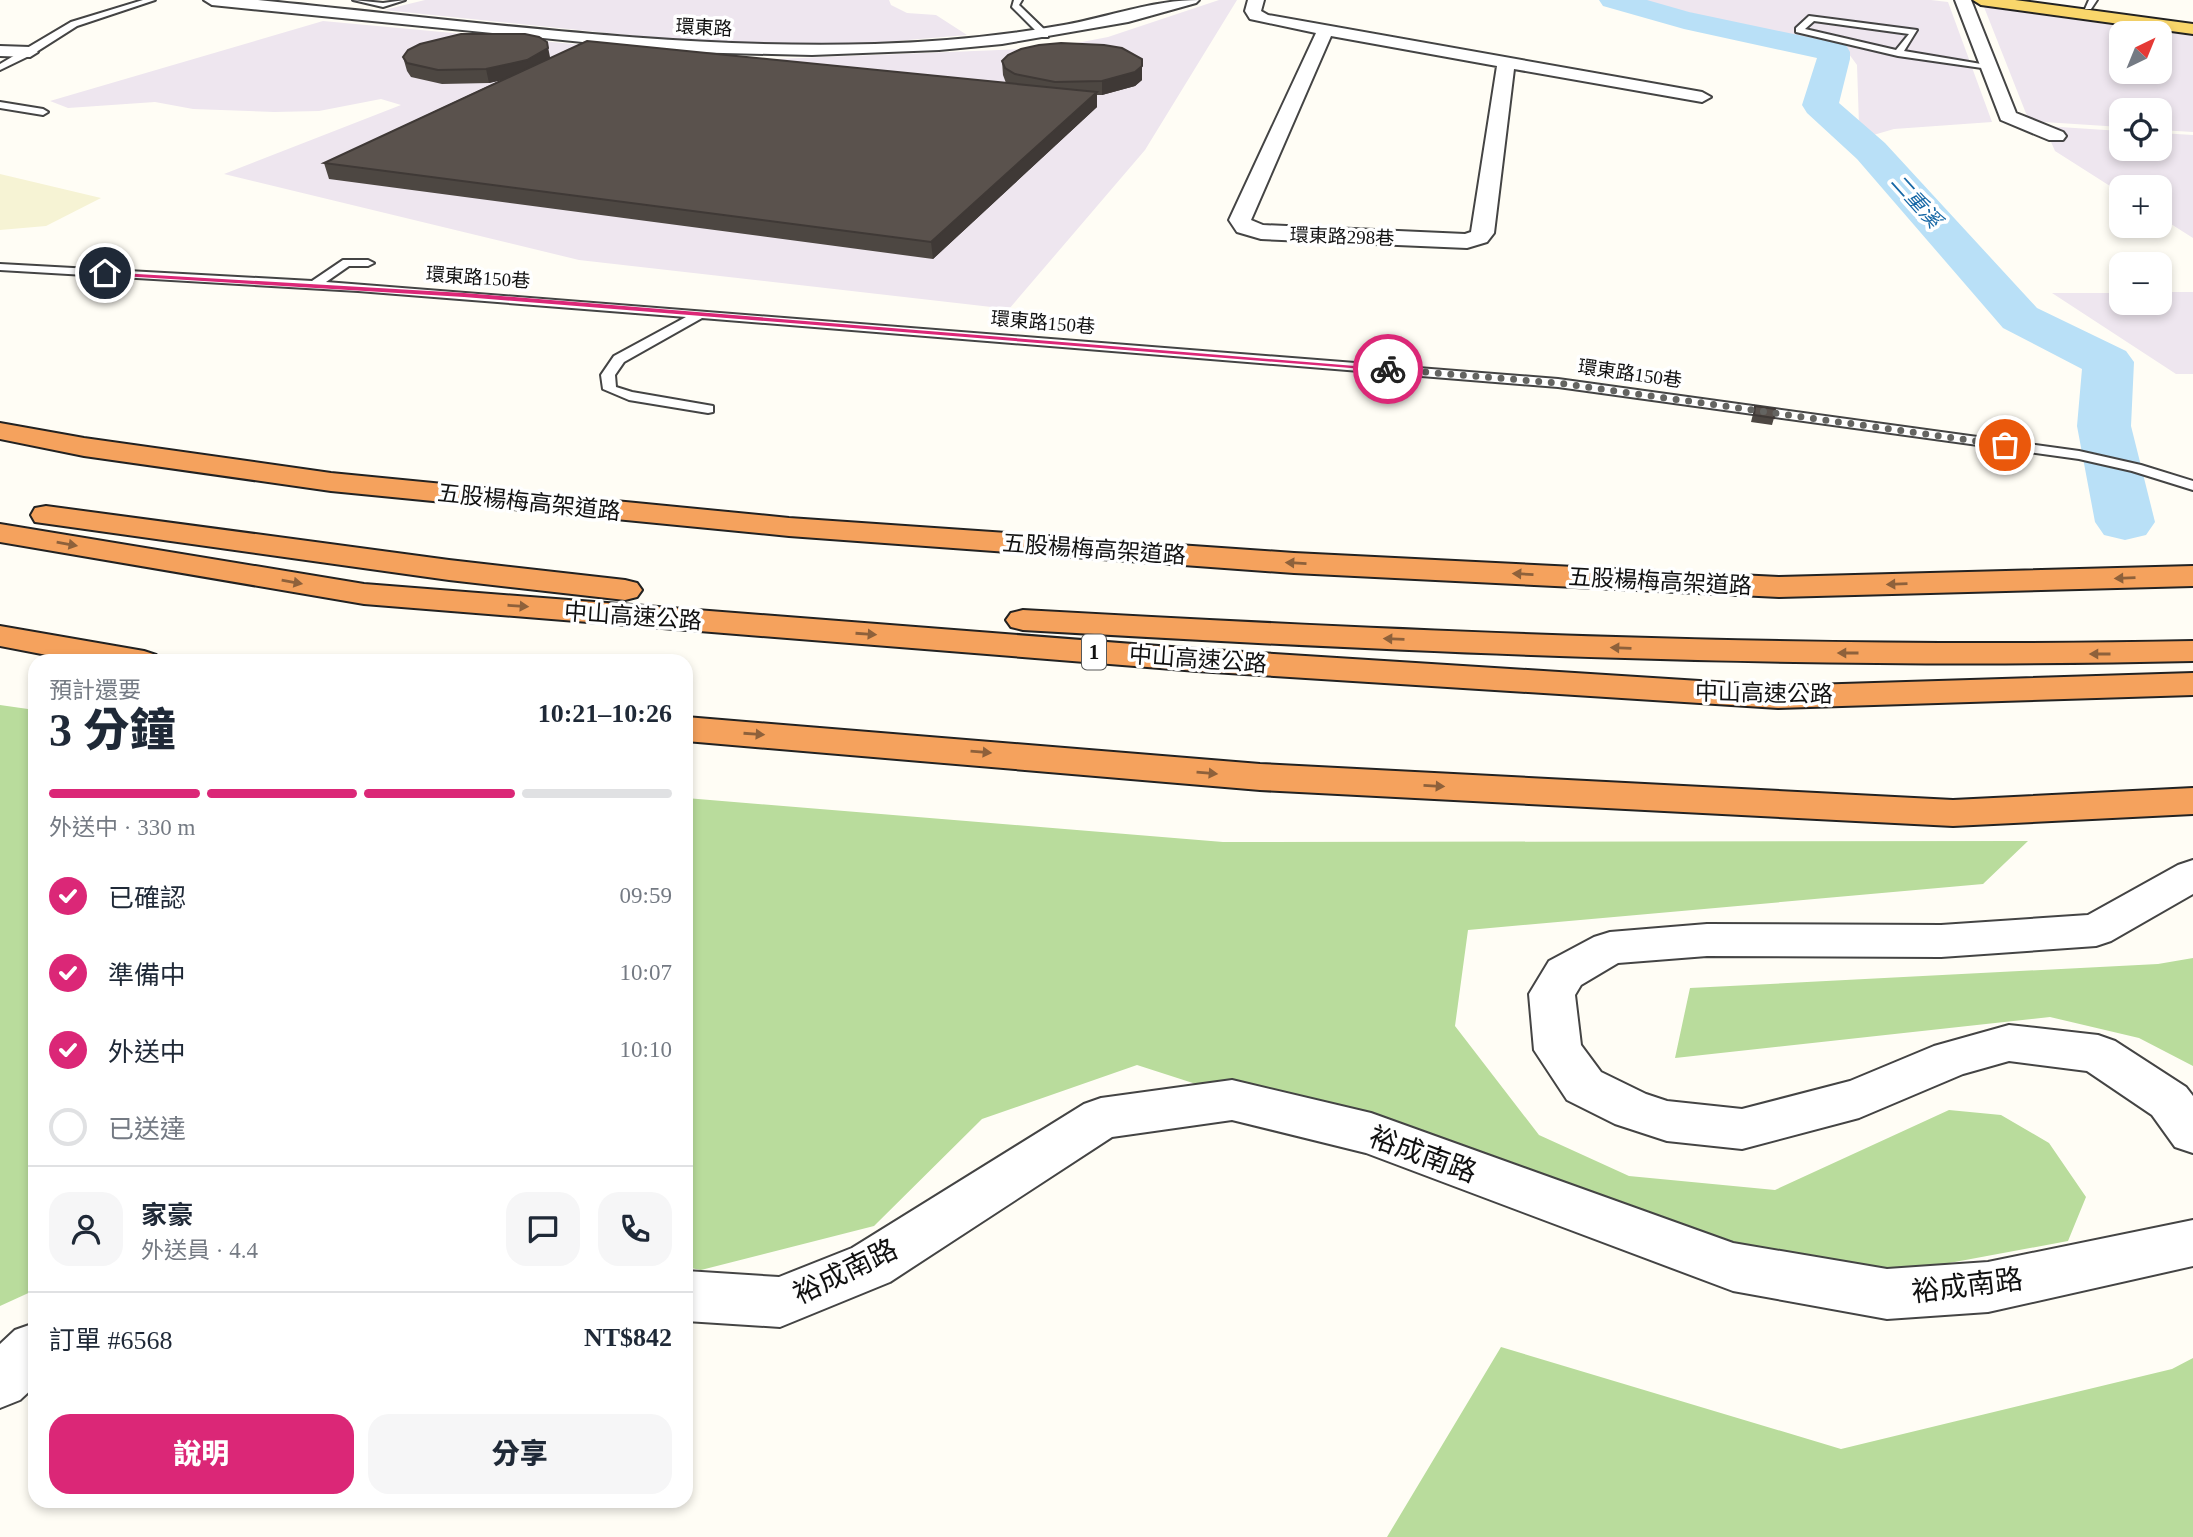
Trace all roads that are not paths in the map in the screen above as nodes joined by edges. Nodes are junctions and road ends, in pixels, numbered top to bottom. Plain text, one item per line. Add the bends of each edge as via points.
1 (151, 0) edge
2 (212, 0) edge
3 (357, 0) edge
4 (401, 0) edge
5 (1018, 0) edge
6 (1191, 0) edge
7 (1256, 0) edge
8 (1963, 0) edge
9 (1981, 0) edge
10 (2031, 0) edge
11 (2091, 4) edge
12 (2190, 25) edge
13 (1325, 30) junction
14 (1045, 35) junction
15 (0, 51) edge
16 (30, 52) junction
17 (1898, 53) junction
18 (1506, 63) junction
19 (1989, 66) junction
20 (0, 67) edge
21 (1702, 97) dead end
22 (0, 105) edge
23 (43, 112) dead end
24 (2056, 136) dead end
25 (368, 263) dead end
26 (0, 267) edge
27 (315, 285) junction
28 (703, 313) junction
29 (708, 409) dead end
30 (0, 431) edge
31 (2193, 486) edge
32 (0, 508) edge
33 (0, 533) edge
34 (2193, 576) edge
35 (0, 636) edge
36 (2193, 651) edge
37 (100, 654) edge
38 (2193, 684) edge
39 (693, 730) edge
40 (2193, 801) edge
41 (2193, 875) edge
42 (2193, 1133) edge
43 (2193, 1243) edge
44 (693, 1296) edge
45 (28, 1355) edge
46 (0, 1381) edge

1 - 16 lane via 74,24
2 - 14 street, 環東路 via 682,47 880,50
3 - 4 lane via 383,5
5 - 14 lane via 1015,5
6 - 14 street, 環東路
7 - 13 street via 1255,16
8 - 19 street
9 - 12 main road
10 - 11 main road
11 - 12 main road
13 - 18 street
13 - 18 street, 環東路298巷 via 1240,220 1245,227 1261,232 1467,241 1479,237
15 - 16 street
16 - 20 lane
17 - 17 lane via 1914,32 1812,18 1799,30
17 - 19 lane
18 - 21 street
19 - 24 street via 2008,116
22 - 23 lane
25 - 27 lane via 347,262
26 - 27 lane, 環東路150巷
27 - 28 lane, 環東路150巷
28 - 29 lane via 619,359 608,374 610,389 629,396
28 - 31 lane, 環東路150巷 via 1558,383 2079,455
34 -> 30 highway, 五股楊梅高架道路 via 1779,587 1294,563 789,527 331,482
36 -> 32 highway, 中山高速公路 / 1 via 1726,652 1244,633 762,605 449,570
33 -> 38 highway, 中山高速公路 / 1 via 364,594 1197,660 1778,697
35 - 37 highway
39 -> 40 highway via 1260,778 1953,813
41 - 42 street via 2096,930 1941,941 1707,940 1610,948 1565,973 1552,995 1558,1050 1584,1086 1667,1121 1742,1129 1860,1098 1951,1059 2008,1043 2098,1054 2169,1101
43 - 44 street, 裕成南路 via 1988,1287 1887,1294 1733,1267 1371,1134 1232,1100 1101,1118 871,1265 780,1302
45 - 46 street

